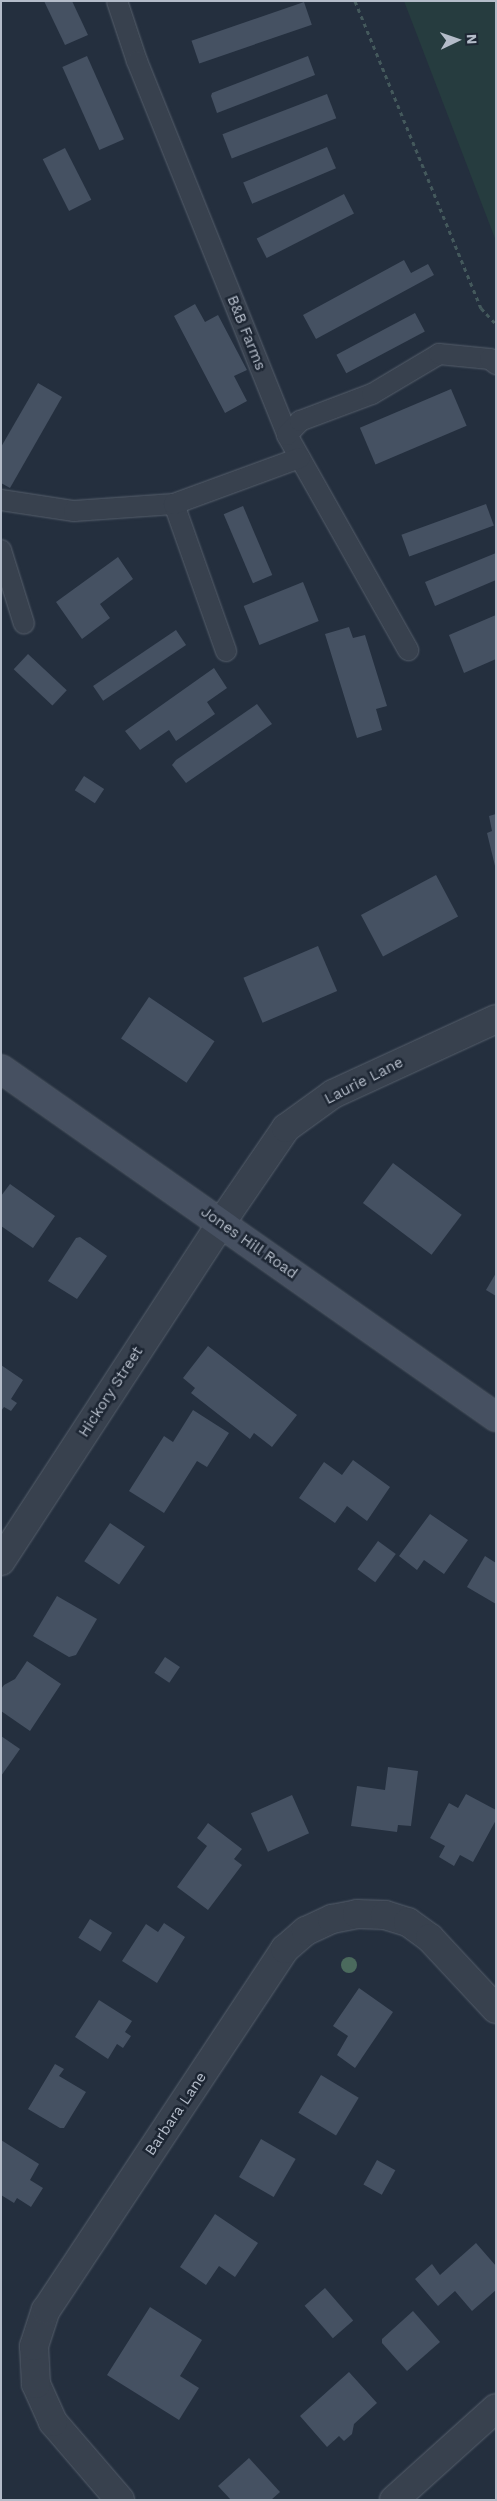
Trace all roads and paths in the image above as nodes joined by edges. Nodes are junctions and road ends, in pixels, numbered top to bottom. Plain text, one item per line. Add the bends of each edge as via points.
1 (117, 1) edge
2 (356, 1) edge
3 (496, 324) edge
4 (496, 364) edge
5 (287, 435) junction
6 (300, 458) junction
7 (1, 500) edge
8 (174, 504) junction
9 (1, 550) edge
10 (24, 624) dead end
11 (408, 650) dead end
12 (226, 651) dead end
13 (496, 1019) edge
14 (1, 1069) edge
15 (221, 1223) junction
16 (496, 1417) edge
17 (1, 1561) edge
18 (496, 2009) edge
19 (496, 2408) edge
20 (120, 2500) edge
21 (394, 2500) edge

1 - 5 lane, B&B Farms via 137,61
2 - 3 path via 481,308
4 - 5 lane via 490,359 438,354 372,394 300,421
5 - 6 lane, B&B Farms
6 - 8 lane
6 - 11 lane, B&B Farms
7 - 8 lane via 74,511
8 - 12 lane
9 - 10 lane
13 - 15 street, Laurie Lane via 333,1094 286,1128
14 - 15 main road, Jones Hill Road
15 - 16 main road, Jones Hill Road
15 - 17 street, Hickory Street
18 - 20 street, Barbara Lane via 430,1938 408,1922 386,1915 357,1914 332,1918 306,1931 285,1948 46,2310 34,2346 36,2384 53,2422
19 - 21 street

